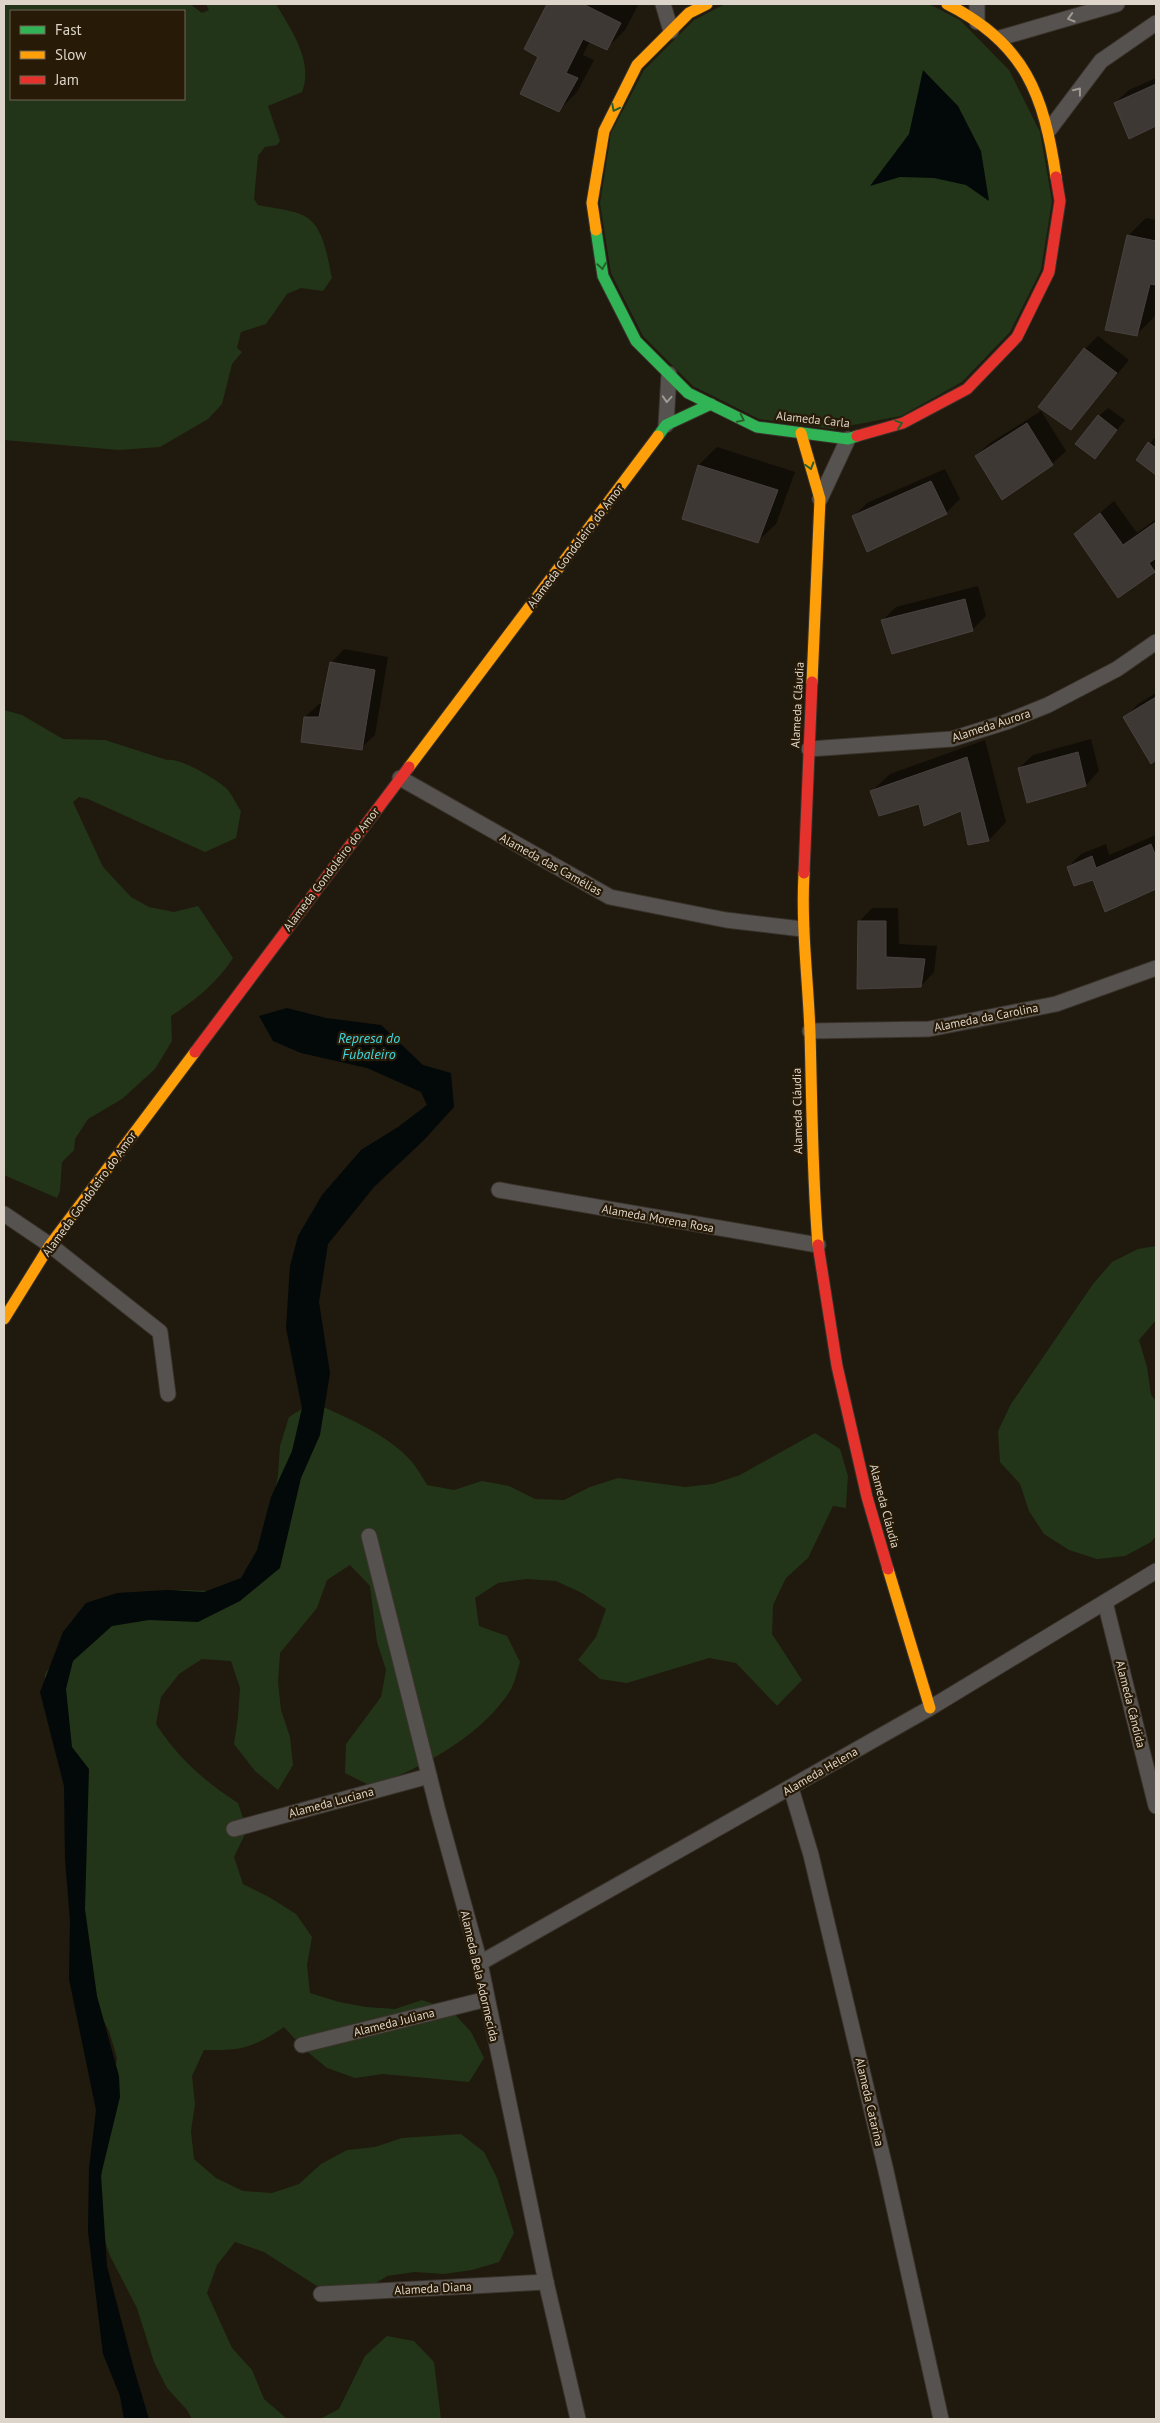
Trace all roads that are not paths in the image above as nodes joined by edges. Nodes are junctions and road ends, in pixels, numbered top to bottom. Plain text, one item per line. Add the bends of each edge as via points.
1 (663, 4) edge
2 (707, 4) edge
3 (947, 4) edge
4 (977, 4) edge
5 (1117, 4) edge
6 (978, 22) junction
7 (1156, 23) edge
8 (670, 31) junction
9 (1000, 38) junction
10 (1048, 130) junction
11 (669, 374) junction
12 (711, 404) junction
13 (666, 425) junction
14 (801, 433) junction
15 (848, 439) junction
16 (820, 499) junction
17 (1156, 642) edge
18 (809, 749) junction
19 (400, 778) junction
20 (802, 929) junction
21 (1156, 968) edge
22 (810, 1031) junction
23 (499, 1190) dead end
24 (4, 1214) edge
25 (50, 1245) junction
26 (818, 1246) junction
27 (4, 1319) edge
28 (168, 1394) dead end
29 (369, 1536) dead end
30 (1156, 1572) edge
31 (1105, 1602) junction
32 (930, 1708) junction
33 (429, 1776) junction
34 (790, 1788) junction
35 (1156, 1806) edge
36 (234, 1828) dead end
37 (480, 1963) junction
38 (487, 1999) junction
39 (302, 2045) dead end
40 (546, 2282) junction
41 (320, 2294) dead end
42 (578, 2419) edge
43 (941, 2419) edge

1 - 8 street
2 - 8 street, Alameda Carla via 689,13
3 - 6 street, Alameda Carla
4 - 6 street
5 -> 9 street
6 - 9 street, Alameda Carla
10 -> 7 street via 1101,61
8 -> 11 street, Alameda Carla via 637,65 604,130 592,203 603,276 636,341
9 - 10 street, Alameda Carla via 1033,84
15 -> 10 street, Alameda Carla via 903,423 967,389 1017,337 1049,272 1060,201
11 - 12 street, Alameda Carla via 688,393
11 -> 13 street
12 - 13 street, Alameda Gondoleiro do Amor
12 -> 14 street, Alameda Carla via 757,427
13 - 19 street, Alameda Gondoleiro do Amor
14 - 15 street, Alameda Carla
14 -> 16 street, Alameda Cláudia
15 - 16 street
16 - 18 street, Alameda Cláudia
17 - 18 street, Alameda Aurora via 1117,669 1048,705 952,739
18 - 20 street, Alameda Cláudia
19 - 20 street, Alameda das Camélias via 610,897 726,920
19 - 25 street, Alameda Gondoleiro do Amor
20 - 22 street, Alameda Cláudia
21 - 22 street, Alameda da Carolina via 1056,1004 929,1028
22 - 26 street, Alameda Cláudia via 812,1174
23 - 26 street, Alameda Morena Rosa
24 - 25 street
25 - 27 street, Alameda Gondoleiro do Amor
25 - 28 street via 160,1332
26 - 32 street, Alameda Cláudia via 837,1366 867,1497
29 - 33 street, Alameda Bela Adormecida
30 - 31 street, Alameda Helena
31 - 32 street, Alameda Helena
31 - 35 street, Alameda Cândida
32 - 34 street, Alameda Helena
33 - 36 street, Alameda Luciana
33 - 37 street, Alameda Bela Adormecida
34 - 37 street, Alameda Helena
34 - 43 street, Alameda Catarina via 811,1856 882,2152
37 - 38 street, Alameda Bela Adormecida
38 - 39 street, Alameda Juliana
38 - 40 street, Alameda Bela Adormecida
40 - 41 street, Alameda Diana
40 - 42 street, Alameda Bela Adormecida

